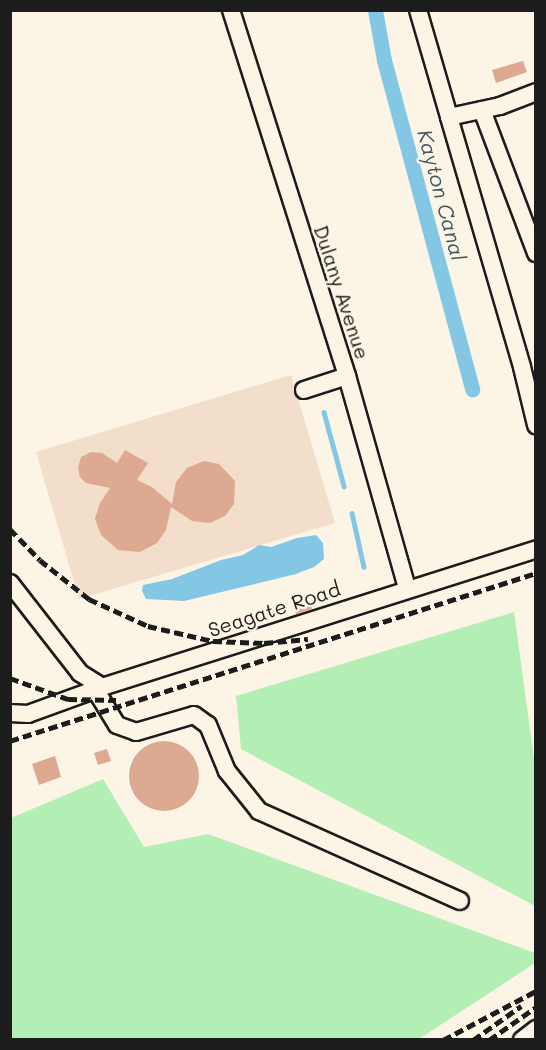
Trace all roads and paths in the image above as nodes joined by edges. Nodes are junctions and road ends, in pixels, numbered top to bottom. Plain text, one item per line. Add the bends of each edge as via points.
1 (231, 10) edge
2 (418, 10) edge
3 (536, 92) edge
4 (482, 110) junction
5 (449, 117) junction
6 (536, 253) edge
7 (347, 376) junction
8 (304, 390) dead end
9 (536, 425) edge
10 (536, 549) edge
11 (10, 583) edge
12 (407, 588) junction
13 (99, 688) junction
14 (10, 713) edge
15 (460, 901) dead end
16 (536, 1029) edge
17 (522, 1040) edge

1 - 7 street, Dulany Avenue
2 - 5 street
3 - 4 street
4 - 5 street
4 - 6 street
5 - 9 street
7 - 8 street
7 - 12 street, Dulany Avenue
10 - 12 street, Seagate Road
11 - 13 street via 80,673
12 - 13 street, Seagate Road
13 - 14 street, Seagate Road via 28,714
13 - 15 street via 117,725 136,732 194,715 208,725 227,771 259,811
16 - 17 street

